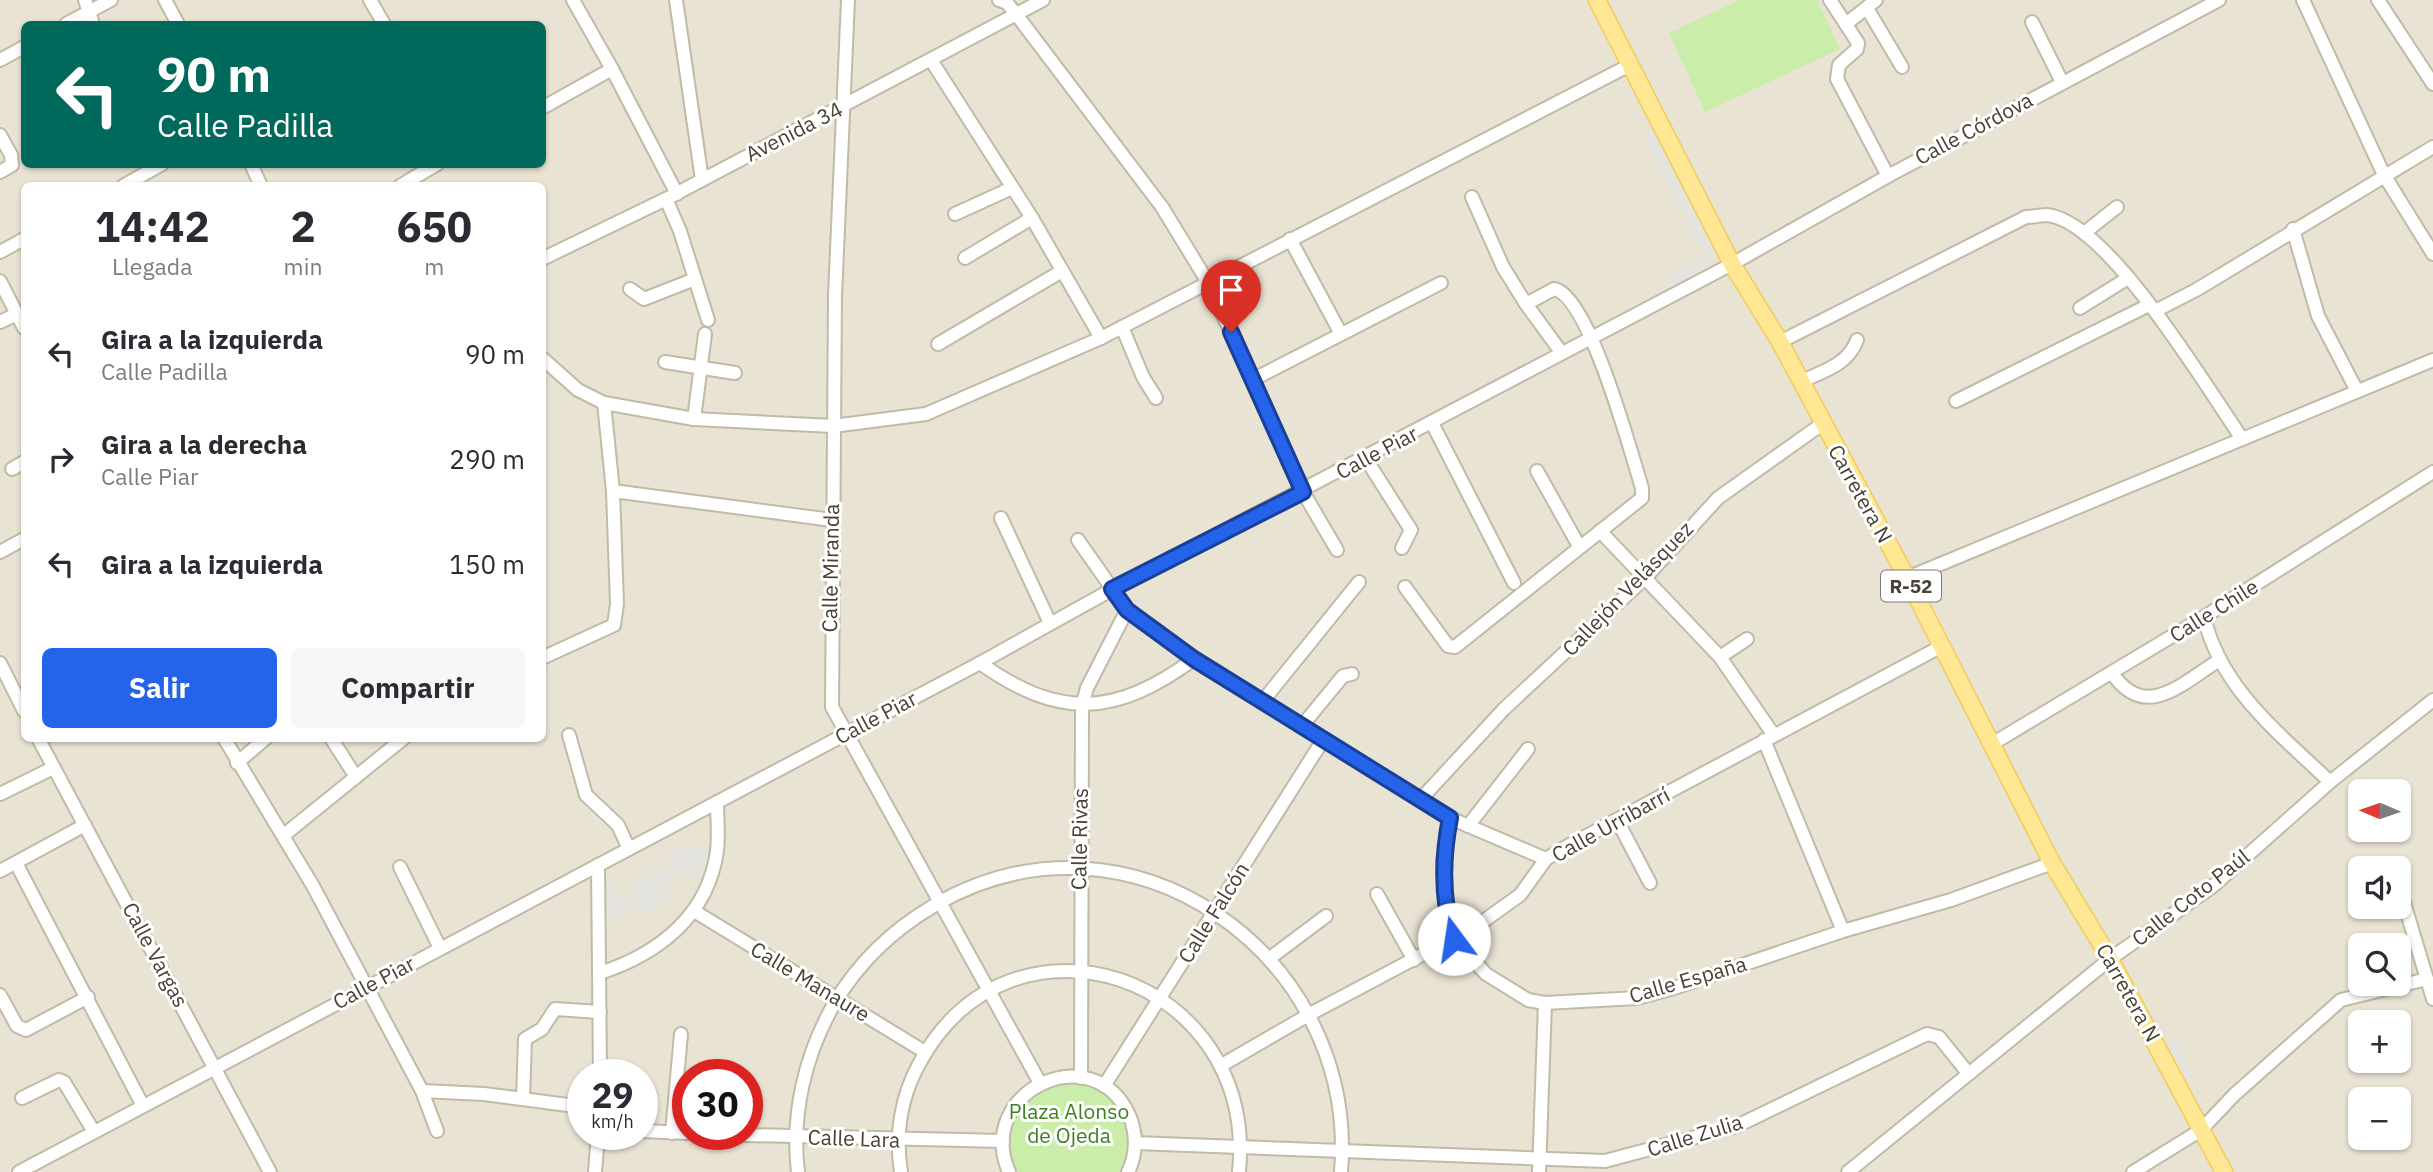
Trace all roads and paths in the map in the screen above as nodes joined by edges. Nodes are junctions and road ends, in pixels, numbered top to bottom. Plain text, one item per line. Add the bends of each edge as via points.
1 (111, 0) edge
2 (165, 0) edge
3 (370, 0) edge
4 (573, 0) edge
5 (676, 0) edge
6 (848, 0) edge
7 (999, 0) edge
8 (1042, 0) edge
9 (1597, 0) edge
10 (1830, 0) edge
11 (2219, 0) edge
12 (2303, 0) edge
13 (2378, 0) edge
14 (1872, 5) edge
15 (89, 12) edge
16 (1016, 14) junction
17 (72, 21) edge
18 (176, 21) edge
19 (382, 21) edge
20 (2032, 22) dead end
21 (1846, 24) junction
22 (21, 49) edge
23 (0, 60) edge
24 (931, 60) junction
25 (1630, 65) junction
26 (1902, 67) dead end
27 (612, 69) junction
28 (2062, 82) junction
29 (2433, 84) edge
30 (546, 106) edge
31 (846, 106) junction
32 (0, 135) edge
33 (2433, 147) edge
34 (155, 168) edge
35 (430, 168) edge
36 (0, 172) edge
37 (2384, 174) junction
38 (1888, 176) junction
39 (702, 180) junction
40 (130, 182) edge
41 (407, 182) edge
42 (1012, 188) junction
43 (671, 197) junction
44 (1472, 197) dead end
45 (2116, 208) dead end
46 (955, 214) dead end
47 (1032, 218) junction
48 (2293, 229) junction
49 (2084, 233) junction
50 (1290, 239) junction
51 (21, 241) edge
52 (0, 252) edge
53 (2433, 254) edge
54 (546, 257) edge
55 (965, 258) dead end
56 (1732, 264) junction
57 (1062, 271) junction
58 (2128, 278) junction
59 (695, 279) junction
60 (0, 281) edge
61 (1441, 282) dead end
62 (1209, 284) junction
63 (630, 289) dead end
64 (1526, 304) junction
65 (2080, 308) dead end
66 (2152, 308) junction
67 (17, 314) junction
68 (709, 320) dead end
69 (0, 322) edge
70 (21, 322) edge
71 (1122, 327) junction
72 (705, 334) dead end
73 (1341, 334) junction
74 (1101, 338) junction
75 (1593, 338) junction
76 (1857, 340) dead end
77 (1780, 341) junction
78 (939, 344) dead end
79 (1561, 352) junction
80 (2433, 360) edge
81 (546, 362) edge
82 (665, 362) dead end
83 (703, 368) junction
84 (735, 373) dead end
85 (1252, 380) junction
86 (1800, 382) junction
87 (2357, 391) junction
88 (1156, 398) dead end
89 (1956, 401) dead end
90 (604, 403) junction
91 (694, 419) junction
92 (1432, 423) junction
93 (1822, 424) junction
94 (833, 426) junction
95 (2241, 437) junction
96 (1366, 458) junction
97 (21, 464) edge
98 (12, 469) dead end
99 (1537, 471) dead end
100 (2433, 472) edge
101 (613, 491) junction
102 (1303, 492) junction
103 (1000, 517) dead end
104 (832, 520) junction
105 (1600, 531) junction
106 (1078, 540) dead end
107 (21, 541) edge
108 (1579, 546) junction
109 (1402, 548) dead end
110 (1337, 550) dead end
111 (0, 552) edge
112 (1646, 578) junction
113 (1907, 578) junction
114 (1359, 582) dead end
115 (1514, 583) dead end
116 (1405, 587) dead end
117 (1112, 589) junction
118 (1127, 610) junction
119 (2204, 617) junction
120 (1050, 623) junction
121 (1747, 639) dead end
122 (1942, 646) junction
123 (546, 657) edge
124 (1720, 657) junction
125 (1194, 659) junction
126 (2218, 661) junction
127 (0, 663) edge
128 (980, 663) junction
129 (1352, 674) dead end
130 (2112, 674) junction
131 (2433, 700) edge
132 (1262, 702) junction
133 (21, 706) edge
134 (1082, 706) junction
135 (1301, 727) junction
136 (846, 734) junction
137 (569, 735) dead end
138 (1769, 737) junction
139 (1323, 740) junction
140 (40, 742) edge
141 (226, 742) edge
142 (261, 742) edge
143 (334, 742) edge
144 (399, 742) edge
145 (1992, 744) junction
146 (1528, 749) dead end
147 (237, 763) junction
148 (53, 768) junction
149 (356, 777) junction
150 (2330, 782) junction
151 (0, 794) edge
152 (1420, 800) junction
153 (717, 802) junction
154 (1450, 818) junction
155 (1617, 820) junction
156 (85, 825) junction
157 (1468, 826) junction
158 (284, 835) junction
159 (629, 849) junction
160 (1546, 859) junction
161 (16, 863) junction
162 (2053, 863) junction
163 (598, 865) junction
164 (400, 867) dead end
165 (1079, 870) junction
166 (0, 871) edge
167 (1650, 883) dead end
168 (1377, 894) dead end
169 (940, 903) junction
170 (694, 911) junction
171 (1215, 912) junction
172 (1326, 916) dead end
173 (2409, 919) edge
174 (1843, 931) junction
175 (1454, 939) junction
176 (440, 948) junction
177 (1270, 958) junction
178 (2110, 959) junction
179 (1414, 960) junction
180 (1079, 972) junction
181 (600, 973) junction
182 (2427, 979) junction
183 (367, 988) junction
184 (990, 993) junction
185 (0, 995) edge
186 (88, 997) junction
187 (838, 998) junction
188 (1160, 998) junction
189 (2433, 999) edge
190 (1545, 1003) junction
191 (600, 1012) junction
192 (1310, 1014) junction
193 (681, 1034) dead end
194 (925, 1052) junction
195 (600, 1059) edge
196 (679, 1059) edge
197 (1222, 1065) junction
198 (215, 1068) junction
199 (1968, 1073) junction
200 (1081, 1077) junction
201 (1040, 1083) junction
202 (1104, 1086) junction
203 (422, 1091) junction
204 (22, 1098) dead end
205 (523, 1099) junction
206 (567, 1105) edge
207 (143, 1106) junction
208 (2202, 1130) junction
209 (437, 1131) dead end
210 (94, 1132) junction
211 (658, 1132) edge
212 (672, 1133) edge
213 (763, 1136) edge
214 (795, 1137) junction
215 (898, 1140) junction
216 (1003, 1141) junction
217 (1135, 1143) junction
218 (1241, 1149) junction
219 (597, 1150) edge
220 (1342, 1152) junction
221 (1540, 1166) edge
222 (19, 1172) edge
223 (270, 1172) edge
224 (595, 1172) edge
225 (797, 1172) edge
226 (901, 1172) edge
227 (1009, 1172) edge
228 (1128, 1172) edge
229 (1238, 1172) edge
230 (1341, 1172) edge
231 (1848, 1172) edge
232 (2133, 1172) edge
233 (2224, 1172) edge

1 - 15 street
2 - 18 street
3 - 19 street
4 - 27 street
5 - 39 street
6 - 31 street, Calle Miranda
7 - 16 street
8 - 16 street, Avenida 34
9 - 25 main road, Carretera N / R-52
10 - 21 street
11 - 28 street, Calle Córdova
12 - 37 street
13 - 29 street
14 - 21 street
14 - 26 street
15 - 17 street
16 - 24 street, Avenida 34
16 - 62 street via 1162,207
20 - 28 street
21 - 38 street via 1858,43 1839,65 1837,79
22 - 23 street
24 - 31 street, Avenida 34
24 - 42 street
25 - 50 street
25 - 56 main road, Carretera N / R-52
27 - 30 street
27 - 43 street
28 - 38 street, Calle Córdova
31 - 39 street, Avenida 34
31 - 94 street, Calle Miranda
32 - 36 street via 12,165
33 - 37 street
34 - 40 street
35 - 41 street
37 - 48 street
37 - 53 street
38 - 56 street, Calle Córdova
39 - 43 street, Avenida 34
42 - 46 street
42 - 47 street
43 - 54 street, Avenida 34
43 - 59 street
44 - 64 street via 1503,267
45 - 49 street
47 - 55 street
47 - 57 street
48 - 66 street via 2196,290
48 - 87 street via 2318,316
49 - 58 street via 2106,250
49 - 77 street via 2049,215 2026,217
50 - 62 street
50 - 73 street
51 - 52 street
56 - 75 street, Calle Piar
56 - 77 main road, Carretera N / R-52
57 - 74 street
57 - 78 street
58 - 65 street
58 - 66 street
59 - 63 street via 644,299
59 - 68 street
60 - 67 street
61 - 73 street
62 - 71 street
62 - 85 street
64 - 75 street via 1558,289
64 - 79 street
66 - 89 street
66 - 95 street
67 - 69 street
67 - 70 street
71 - 74 street
71 - 88 street
72 - 83 street
73 - 85 street
74 - 94 street via 926,414
75 - 79 street, Calle Piar
75 - 105 street via 1643,488 1642,498
76 - 86 street via 1844,361
77 - 86 main road, Carretera N / R-52
79 - 92 street, Calle Piar
80 - 87 street
81 - 90 street via 578,390
82 - 83 street
83 - 84 street
83 - 91 street
85 - 102 street
86 - 93 main road, Carretera N / R-52
87 - 95 street
90 - 91 street
90 - 101 street
91 - 94 street
92 - 96 street, Calle Piar
92 - 115 street
93 - 112 street, Callejón Velásquez via 1718,498
93 - 113 main road, Carretera N / R-52
94 - 104 street, Calle Miranda
95 - 113 street
96 - 102 street, Calle Piar
96 - 109 street via 1411,530
97 - 98 street
99 - 108 street
100 - 119 street, Calle Chile
101 - 104 street
101 - 123 street via 614,625
102 - 110 street
102 - 117 street, Calle Piar
103 - 120 street
104 - 136 street, Calle Miranda via 829,695
105 - 108 street
105 - 112 street
106 - 117 street
107 - 111 street
108 - 116 street via 1455,647 1448,646
112 - 124 street
112 - 152 street, Callejón Velásquez via 1504,709
113 - 122 main road, Carretera N / R-52
114 - 132 street
117 - 118 street
117 - 120 street, Calle Piar
118 - 125 street
118 - 134 street, Calle Rivas
119 - 126 street
119 - 130 street, Calle Chile
120 - 128 street, Calle Piar
121 - 124 street
122 - 138 street, Calle Urribarrí
122 - 145 main road, Carretera N / R-52
124 - 138 street
125 - 132 street
125 - 134 street via 1135,694
126 - 130 street via 2153,699 2136,697
126 - 150 street via 2258,713
127 - 133 street
128 - 134 street via 1031,692
128 - 136 street, Calle Piar
129 - 135 street via 1343,676
130 - 145 street, Calle Chile
131 - 150 street, Calle Coto Paúl
132 - 135 street
134 - 165 street, Calle Rivas
135 - 139 street
136 - 153 street, Calle Piar
136 - 169 street, Calle Miranda
137 - 159 street via 586,795 618,825
138 - 155 street, Calle Urribarrí
138 - 174 street
139 - 152 street
139 - 171 street, Calle Falcón
140 - 148 street, Calle Vargas
141 - 147 street
142 - 147 street
143 - 149 street
144 - 149 street
145 - 162 main road, Carretera N / R-52
146 - 157 street
147 - 158 street
148 - 151 street
148 - 156 street, Calle Vargas
149 - 158 street
150 - 178 street, Calle Coto Paúl via 2213,886
152 - 154 street
153 - 159 street, Calle Piar
153 - 170 street via 717,849
154 - 157 street
154 - 175 street, Calle España via 1443,861 1446,914
155 - 160 street, Calle Urribarrí
155 - 167 street
156 - 161 street
156 - 198 street, Calle Vargas
157 - 160 street
158 - 183 street
159 - 163 street, Calle Piar
160 - 175 street, Calle Urribarrí via 1520,895
161 - 166 street
161 - 186 street
162 - 174 street, Calle España via 1951,900
162 - 178 main road, Carretera N / R-52
163 - 176 street, Calle Piar
163 - 181 street
164 - 176 street
165 - 169 street via 1007,877
165 - 171 street via 1140,879
165 - 180 street, Calle Rivas
168 - 179 street
169 - 184 street, Calle Miranda
169 - 187 street via 883,944
170 - 181 street via 672,936 643,956
170 - 187 street, Calle Manaure
171 - 177 street
171 - 188 street, Calle Falcón
172 - 177 street
173 - 182 street
174 - 190 street, Calle España via 1637,998
175 - 179 street, Calle Urribarrí
175 - 190 street, Calle España via 1486,974 1528,1000
176 - 183 street, Calle Piar
177 - 192 street
178 - 199 street, Calle Coto Paúl
178 - 208 main road, Carretera N / R-52
179 - 192 street, Calle Urribarrí
180 - 184 street via 1025,978
180 - 188 street via 1121,980
180 - 200 street, Calle Rivas
181 - 191 street
182 - 189 street
182 - 208 street via 2341,1000 2234,1095
183 - 198 street, Calle Piar
183 - 203 street
184 - 194 street via 947,1024
184 - 201 street, Calle Miranda
185 - 186 street via 17,1026 26,1030
186 - 207 street
187 - 194 street, Calle Manaure
187 - 214 street via 805,1074
188 - 197 street via 1196,1027
188 - 202 street, Calle Falcón
190 - 221 street
191 - 195 street
191 - 205 street via 555,1009 542,1028 525,1039
192 - 197 street, Calle Urribarrí
192 - 220 street via 1335,1081
193 - 196 street
194 - 215 street via 906,1096
197 - 218 street via 1237,1106
198 - 207 street, Calle Piar
198 - 223 street, Calle Vargas
199 - 221 street, Calle Zulia via 1939,1037 1927,1034 1737,1126 1605,1161
199 - 231 street, Calle Coto Paúl
200 - 201 street
200 - 202 street
201 - 216 street via 1012,1110
202 - 217 street via 1127,1111
203 - 205 street
203 - 209 street
204 - 210 street via 60,1080
205 - 206 street
207 - 210 street, Calle Piar
208 - 232 street
208 - 233 main road, Carretera N / R-52
210 - 222 street, Calle Piar
211 - 212 street
213 - 214 street, Calle Lara
214 - 215 street, Calle Lara
214 - 225 street
215 - 216 street, Calle Lara
215 - 226 street
216 - 227 street
217 - 218 street, Calle Zulia
217 - 228 street
218 - 220 street, Calle Zulia
218 - 229 street
219 - 224 street
220 - 221 street, Calle Zulia
220 - 230 street

